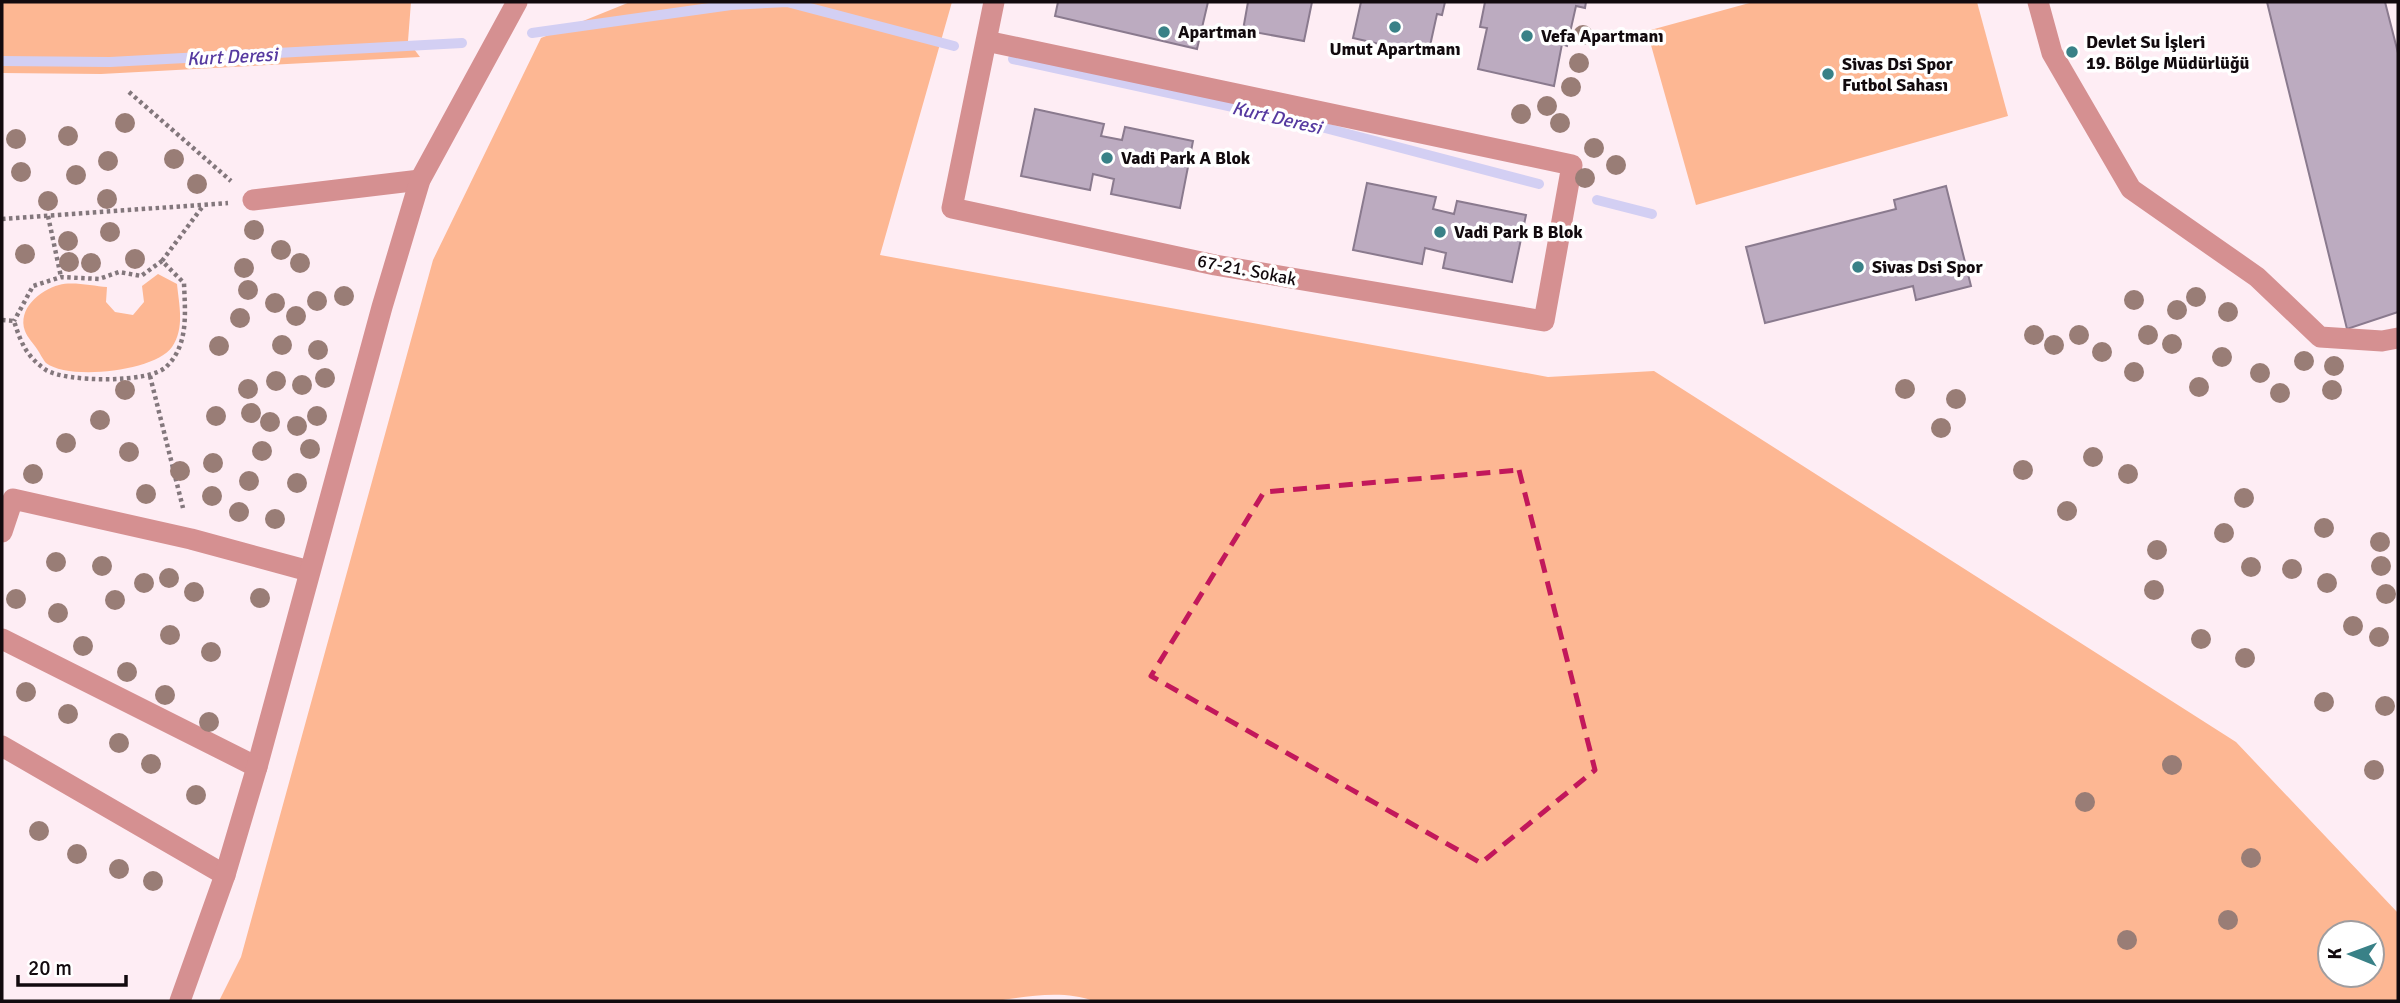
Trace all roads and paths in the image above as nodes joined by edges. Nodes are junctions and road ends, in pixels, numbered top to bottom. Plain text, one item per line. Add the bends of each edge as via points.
1 (517, 2) edge
2 (994, 2) edge
3 (2038, 2) edge
4 (986, 41) junction
5 (129, 92) dead end
6 (420, 180) junction
7 (253, 200) junction
8 (203, 206) junction
9 (48, 216) junction
10 (2, 219) edge
11 (162, 261) junction
12 (61, 277) junction
13 (2, 320) edge
14 (14, 321) junction
15 (2398, 338) edge
16 (150, 376) junction
17 (2, 531) edge
18 (191, 539) junction
19 (309, 571) junction
20 (2, 639) edge
21 (2, 746) edge
22 (257, 767) junction
23 (225, 875) junction
24 (180, 1001) edge

1 - 6 street
2 - 4 street
3 - 15 street via 2052,52 2131,189 2257,277 2320,337
4 - 4 street, 67-21. Sokak via 1572,165 1544,321 1215,265 952,208
5 - 7 path
6 - 7 street
6 - 19 street
7 - 8 path
8 - 9 path
8 - 11 path
9 - 10 path
9 - 12 path
11 - 12 path via 141,276 119,272 99,279
11 - 16 path via 184,284 186,325 167,367
12 - 14 path via 33,286
13 - 14 path
14 - 16 path via 24,350 48,371 78,377
16 - 18 path
17 - 18 street via 13,499
18 - 19 street
19 - 22 street
20 - 22 street
21 - 23 street
22 - 23 street
23 - 24 street

